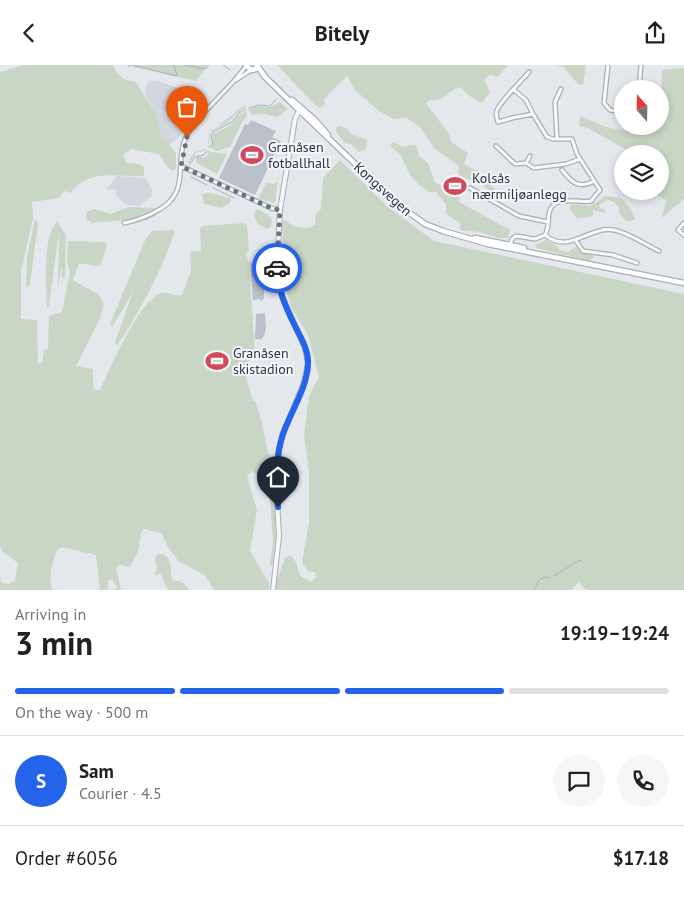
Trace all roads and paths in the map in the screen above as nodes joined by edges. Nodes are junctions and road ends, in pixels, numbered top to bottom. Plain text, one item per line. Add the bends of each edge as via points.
1 (246, 65) edge
2 (257, 65) edge
3 (608, 65) edge
4 (642, 65) edge
5 (252, 70) junction
6 (529, 72) dead end
7 (265, 77) junction
8 (235, 80) junction
9 (640, 80) edge
10 (561, 89) dead end
11 (514, 90) junction
12 (300, 109) junction
13 (614, 111) edge
14 (533, 114) junction
15 (557, 139) junction
16 (496, 146) dead end
17 (530, 155) dead end
18 (580, 159) junction
19 (526, 163) junction
20 (181, 166) junction
21 (562, 170) dead end
22 (594, 181) junction
23 (470, 187) dead end
24 (280, 210) junction
25 (548, 222) junction
26 (124, 223) dead end
27 (684, 223) edge
28 (544, 235) junction
29 (684, 235) edge
30 (576, 241) junction
31 (509, 246) junction
32 (660, 251) dead end
33 (637, 263) dead end
34 (684, 283) edge
35 (273, 590) edge

1 - 5 main road, Kongsvegen
1 - 8 street
2 - 5 main road, Kongsvegen
2 - 7 main road, Kongsvegen
3 - 13 street via 604,103
4 - 9 street
5 - 7 main road, Kongsvegen
5 - 8 street
6 - 11 street
7 - 12 main road, Kongsvegen
8 - 20 street via 190,130
10 - 15 street via 555,102
11 - 14 street via 526,100
11 - 14 street via 496,113 498,122
12 - 24 street via 295,119
12 - 31 main road, Kongsvegen via 416,219 435,229
14 - 15 street via 545,135
15 - 18 street via 572,139
16 - 19 street via 515,164
17 - 19 street
18 - 19 street via 534,168
18 - 22 street
20 - 24 street
20 - 26 street via 178,188 170,203
21 - 22 street via 576,185
22 - 25 street via 600,190 593,200 559,201 550,209
23 - 25 street via 519,216
24 - 35 street via 279,285 308,363 304,383 279,450 276,481 279,536
25 - 28 street
27 - 29 street via 678,230
28 - 30 street via 561,243
28 - 31 street via 535,239 516,236
30 - 32 street via 612,230
30 - 33 street via 583,251 613,255
31 - 34 main road, Kongsvegen

